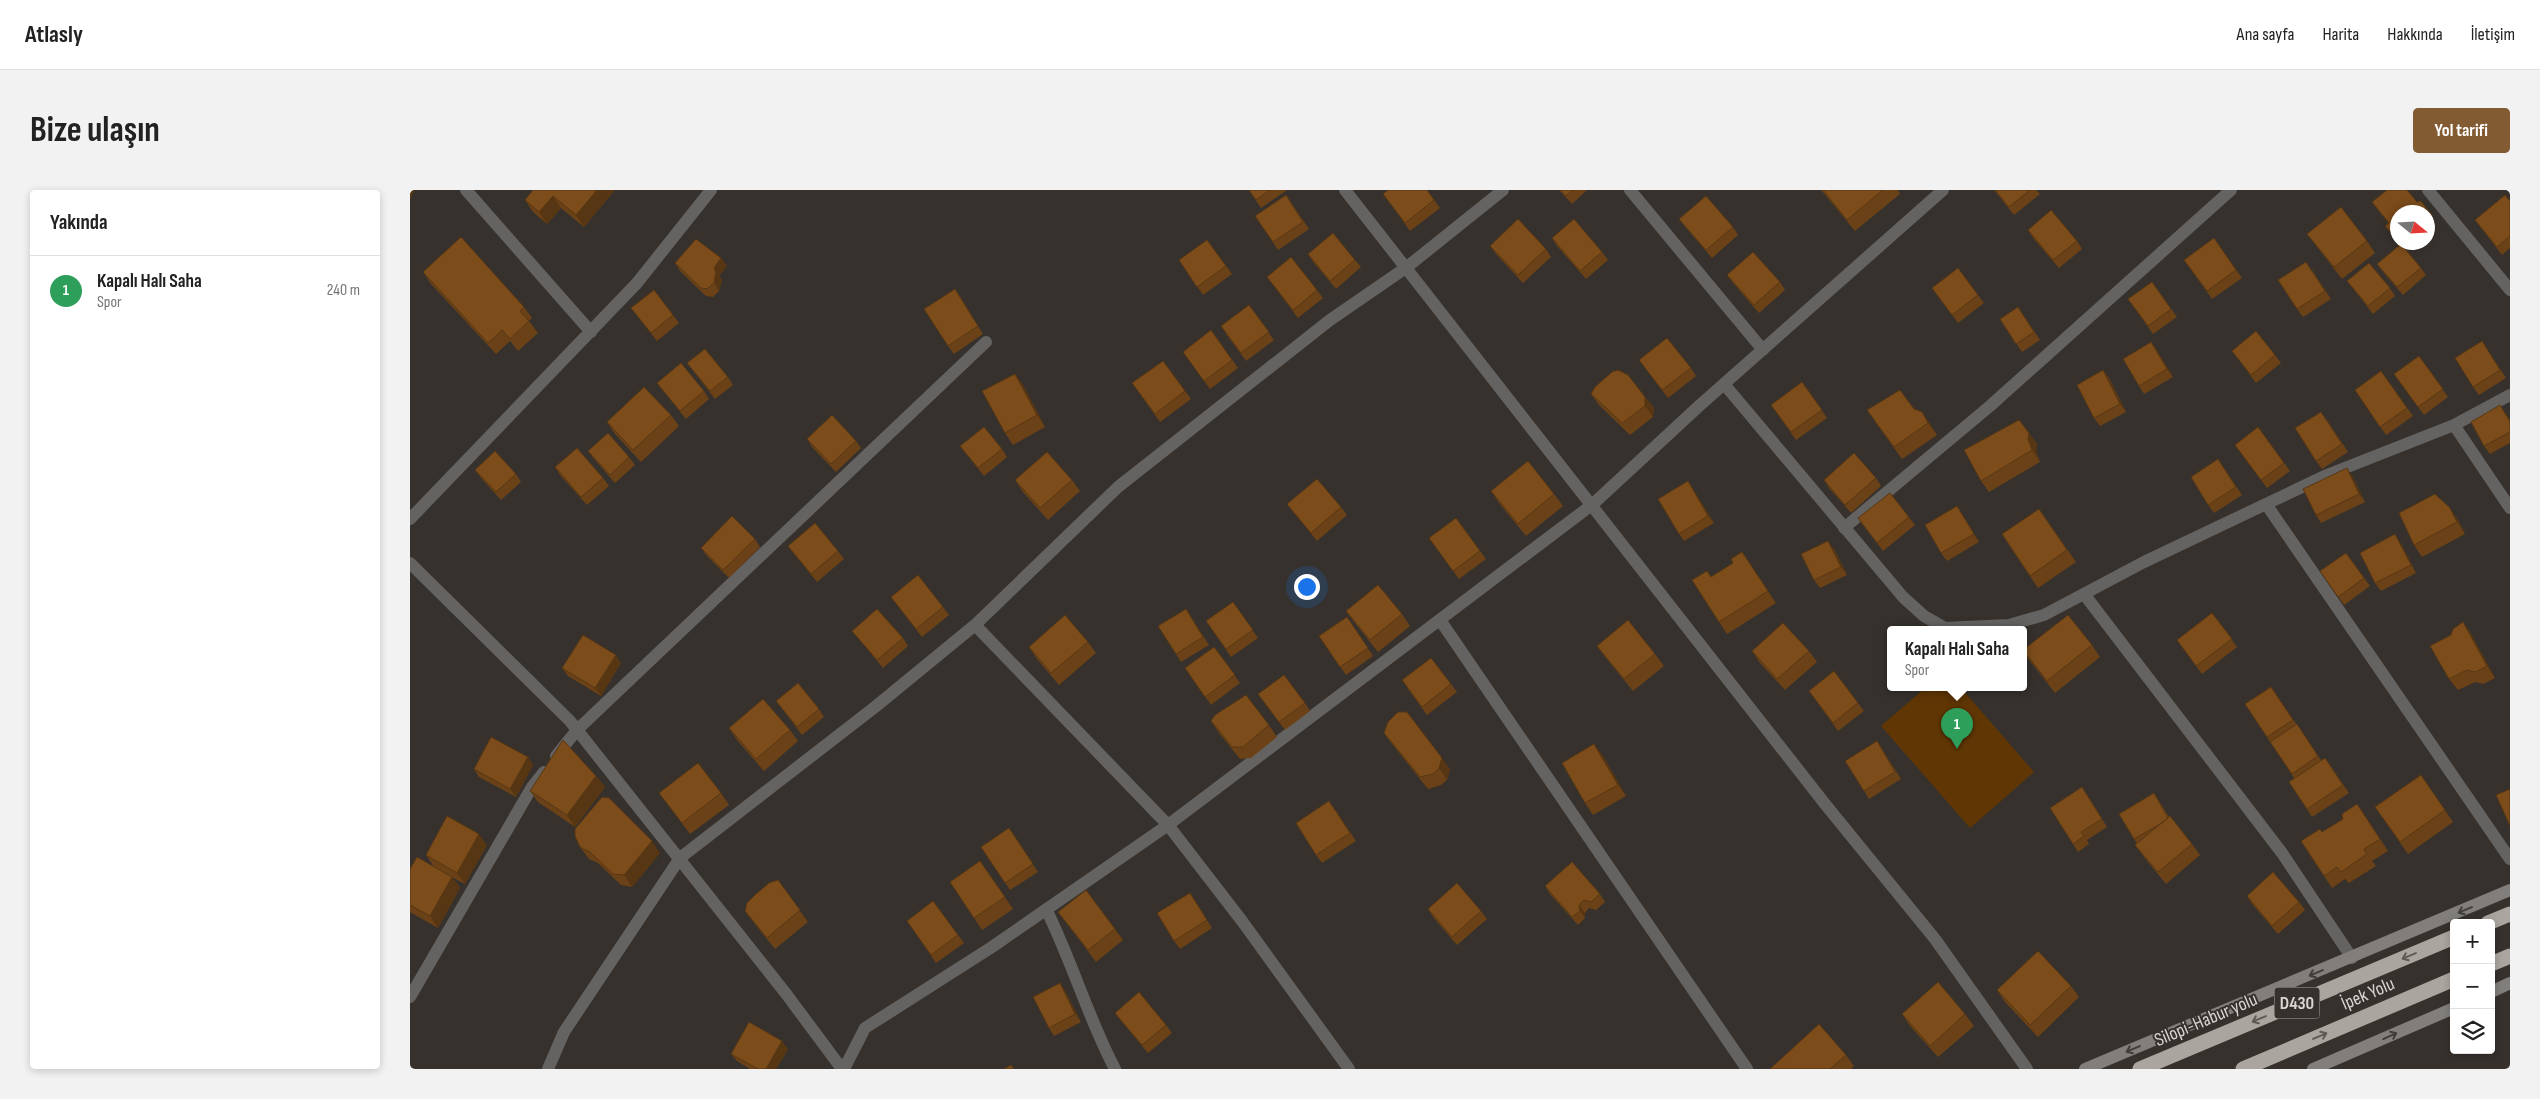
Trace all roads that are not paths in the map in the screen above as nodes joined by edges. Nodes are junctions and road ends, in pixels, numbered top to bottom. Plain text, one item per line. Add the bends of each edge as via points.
1 (466, 190) edge
2 (711, 190) edge
3 (1345, 190) edge
4 (1503, 190) edge
5 (1630, 190) edge
6 (1943, 190) edge
7 (2231, 190) edge
8 (2428, 190) edge
9 (1407, 267) junction
10 (2510, 290) edge
11 (591, 332) junction
12 (986, 342) dead end
13 (1763, 350) junction
14 (1724, 384) junction
15 (2510, 395) edge
16 (2454, 426) junction
17 (1593, 504) junction
18 (2266, 504) junction
19 (2510, 508) edge
20 (410, 519) edge
21 (1844, 528) junction
22 (410, 563) edge
23 (2084, 594) junction
24 (1440, 620) junction
25 (975, 625) junction
26 (1942, 626) edge
27 (1988, 626) edge
28 (577, 730) junction
29 (1168, 825) junction
30 (680, 858) junction
31 (2510, 858) edge
32 (2510, 890) edge
33 (1046, 909) junction
34 (2510, 914) edge
35 (2495, 920) edge
36 (2450, 939) edge
37 (2510, 956) edge
38 (2352, 958) junction
39 (2495, 962) edge
40 (2450, 982) edge
41 (2510, 984) edge
42 (2495, 990) edge
43 (410, 997) edge
44 (2452, 1009) edge
45 (548, 1069) edge
46 (843, 1069) edge
47 (1115, 1069) edge
48 (1349, 1069) edge
49 (1747, 1069) edge
50 (2027, 1069) edge
51 (2085, 1069) edge
52 (2140, 1069) edge
53 (2243, 1069) edge
54 (2313, 1069) edge

1 - 11 street
2 - 11 street via 637,283
3 - 9 street
4 - 9 street
5 - 13 street
6 - 13 street
7 - 21 street via 1990,406
8 - 10 street
9 - 17 street
9 - 25 street via 1330,320 1118,487
11 - 20 street
12 - 28 street
13 - 14 street
14 - 17 street
14 - 21 street
15 - 16 street
16 - 18 street via 2327,475
16 - 19 street
17 - 24 street
17 - 50 street via 1825,804 1935,939
18 - 23 street
18 - 31 street
21 - 26 street via 1903,597 1924,616
22 - 28 street
23 - 27 street via 2044,615 2009,625
23 - 38 street via 2282,853
24 - 29 street
24 - 49 street
25 - 29 street
25 - 30 street
28 - 30 street
28 - 43 street via 532,787
29 - 33 street
29 - 48 street
30 - 45 street via 564,1032
30 - 46 street
32 -> 38 street
33 - 46 street via 865,1028
33 - 47 street via 1066,949
34 - 35 highway
36 -> 52 highway, Silopi-Habur yolu / D430
37 - 39 highway
38 -> 51 street
53 -> 40 highway, İpek Yolu / D430
41 - 42 street
54 -> 44 street

